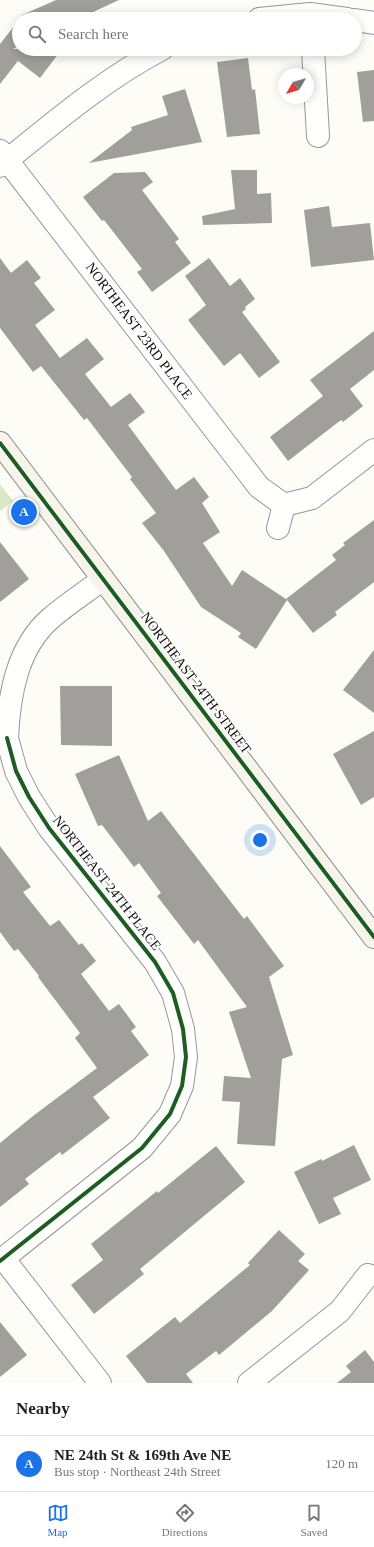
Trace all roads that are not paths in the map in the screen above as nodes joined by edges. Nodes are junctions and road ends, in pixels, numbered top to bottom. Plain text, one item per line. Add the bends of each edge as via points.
1 (362, 21) edge
2 (374, 23) edge
3 (149, 56) edge
4 (313, 56) edge
5 (318, 136) dead end
6 (2, 159) edge
7 (0, 443) edge
8 (374, 450) edge
9 (284, 505) junction
10 (278, 528) dead end
11 (103, 579) junction
12 (3, 738) edge
13 (374, 937) edge
14 (2, 1259) edge
15 (368, 1275) dead end
16 (100, 1383) edge
17 (249, 1383) edge

1 - 2 street
3 - 6 street via 82,100
4 - 5 street
6 - 9 street, NORTHEAST 23RD PLACE via 258,487
7 - 11 main road, NORTHEAST 24TH STREET
8 - 9 street via 312,498
9 - 10 street
11 - 12 street, NORTHEAST 24TH PLACE via 50,618 35,635 24,654 13,686
11 - 13 main road, NORTHEAST 24TH STREET
12 - 14 street, NORTHEAST 24TH PLACE via 29,797 49,828 155,962 173,993 183,1029 186,1057 182,1086 170,1114 142,1148
14 - 16 street
15 - 17 street via 340,1311

